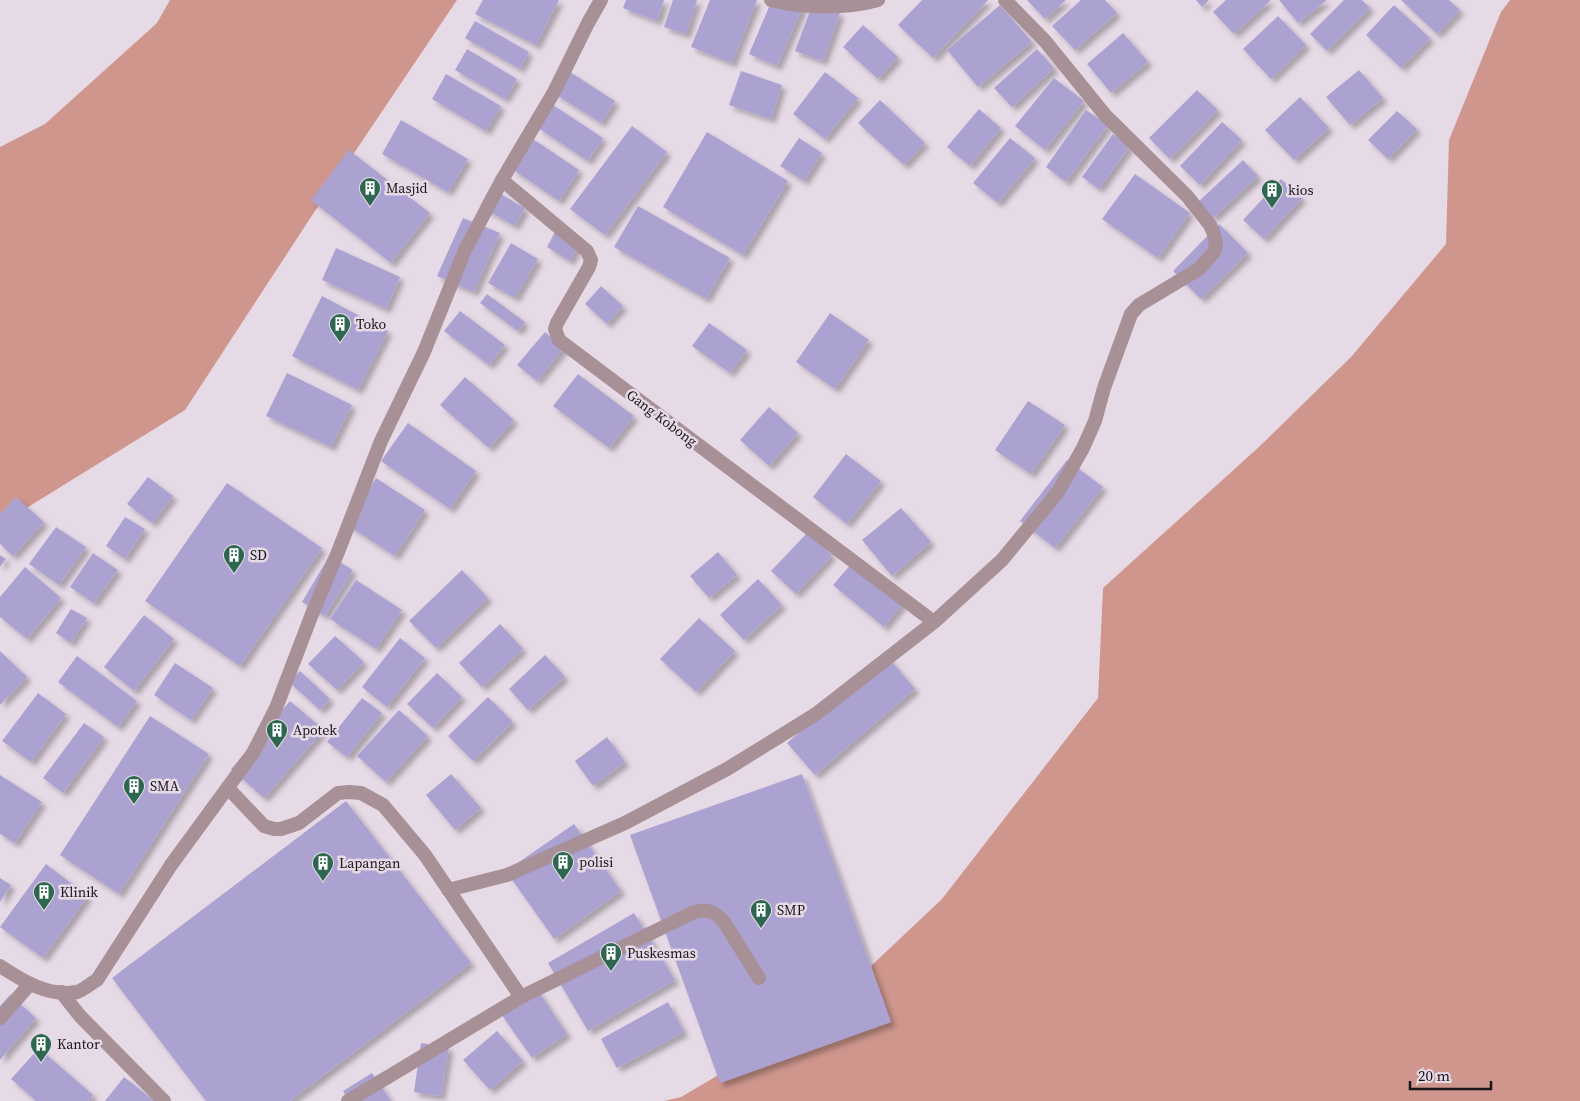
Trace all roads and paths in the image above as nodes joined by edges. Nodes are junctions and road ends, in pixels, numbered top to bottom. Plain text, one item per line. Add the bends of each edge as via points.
1 (602, 0) edge
2 (771, 0) edge
3 (878, 0) edge
4 (1005, 0) edge
5 (502, 180) junction
6 (934, 622) junction
7 (228, 788) junction
8 (448, 890) junction
9 (0, 966) edge
10 (759, 978) dead end
11 (30, 984) junction
12 (61, 992) junction
13 (521, 997) junction
14 (0, 1018) edge
15 (164, 1101) edge
16 (348, 1101) edge

1 - 5 street via 554,92
2 - 3 street via 833,6
4 - 6 street via 1045,41 1105,115 1187,196 1210,225 1216,244 1214,252 1199,269 1139,305 1131,314 1095,421 1058,492 1002,560
5 - 6 street, Gang Kobong via 587,251 591,260 557,323 558,340
5 - 7 street via 465,250 424,352 381,440 276,708 253,753
6 - 8 street via 816,714 727,769 626,823 506,875
7 - 8 street via 264,826 274,829 299,824 338,793 361,793 383,805 425,855
7 - 12 street via 171,866 97,980 78,992
8 - 13 street
9 - 11 street
10 - 13 street via 724,922 703,909
11 - 12 street via 43,990
11 - 14 street
12 - 15 street via 80,1016
13 - 16 street

